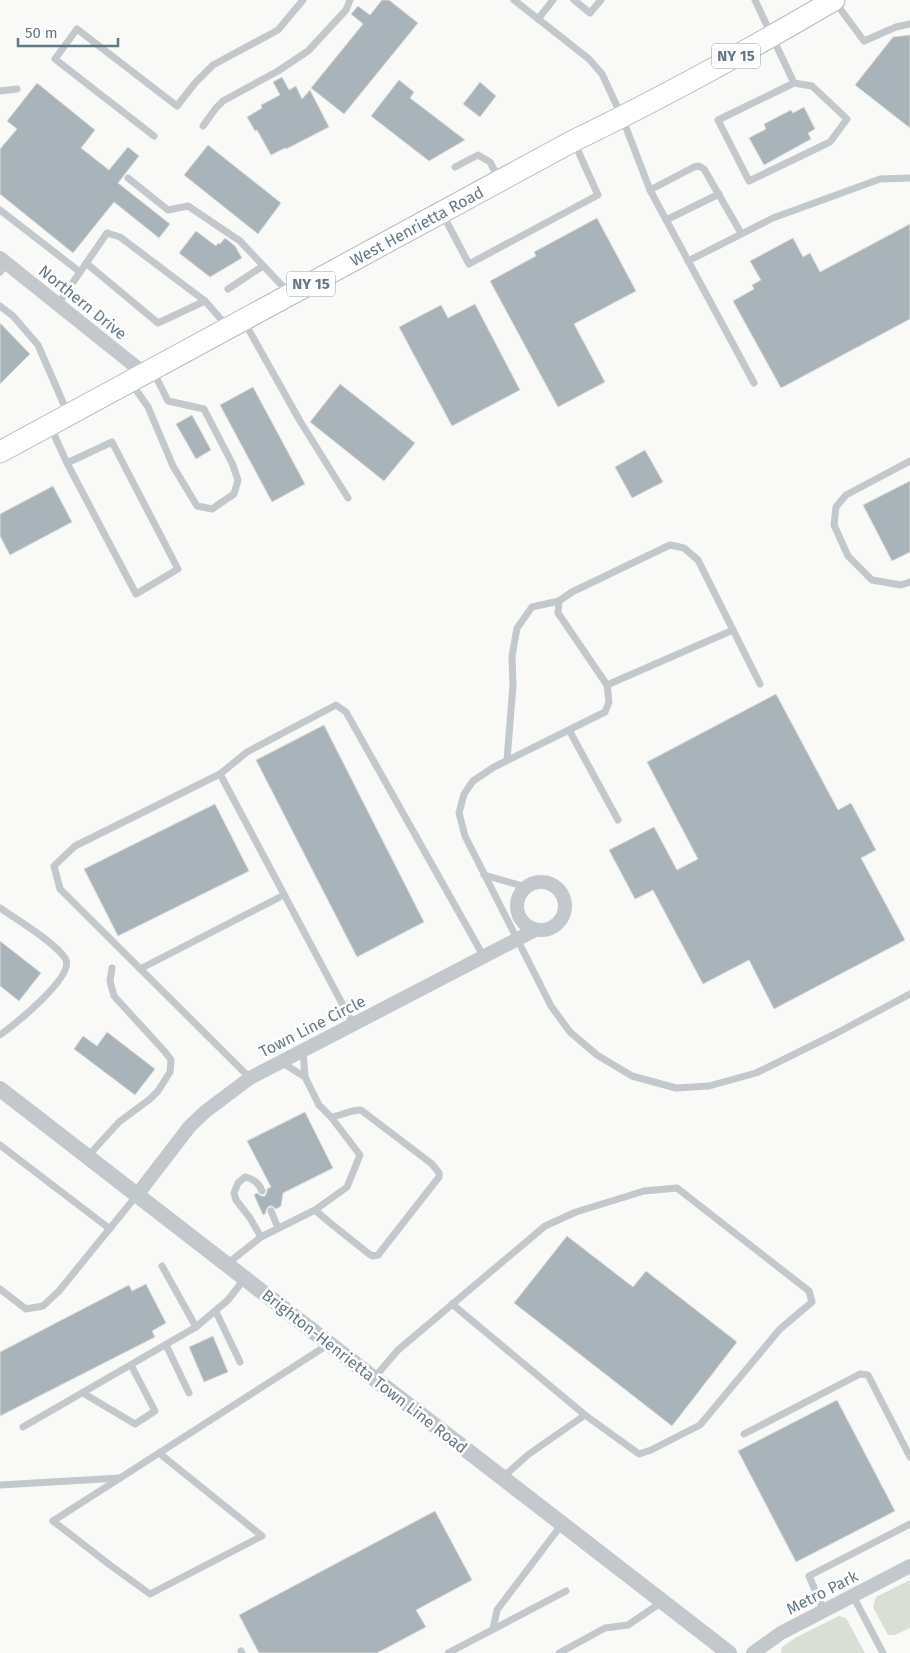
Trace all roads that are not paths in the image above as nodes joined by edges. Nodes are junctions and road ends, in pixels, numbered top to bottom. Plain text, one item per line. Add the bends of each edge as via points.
1 (304, 0) edge
2 (350, 0) edge
3 (514, 0) edge
4 (553, 0) edge
5 (574, 0) edge
6 (601, 0) edge
7 (755, 0) edge
8 (834, 0) edge
9 (538, 19) junction
10 (910, 24) edge
11 (771, 37) junction
12 (794, 83) junction
13 (17, 89) dead end
14 (0, 91) edge
15 (622, 117) junction
16 (204, 126) dead end
17 (154, 136) dead end
18 (574, 141) junction
19 (455, 167) dead end
20 (128, 178) dead end
21 (910, 178) edge
22 (500, 181) junction
23 (650, 190) junction
24 (719, 194) junction
25 (0, 210) edge
26 (442, 213) junction
27 (666, 220) junction
28 (741, 234) junction
29 (688, 261) junction
30 (86, 263) junction
31 (2, 264) edge
32 (263, 266) junction
33 (80, 272) junction
34 (228, 289) dead end
35 (291, 295) junction
36 (205, 301) junction
37 (58, 304) junction
38 (0, 306) edge
39 (237, 324) junction
40 (143, 375) junction
41 (754, 383) dead end
42 (68, 415) junction
43 (49, 425) junction
44 (0, 452) edge
45 (910, 461) edge
46 (66, 462) junction
47 (348, 498) dead end
48 (910, 582) edge
49 (559, 601) junction
50 (733, 630) junction
51 (760, 684) dead end
52 (607, 685) junction
53 (569, 730) junction
54 (506, 760) junction
55 (220, 774) junction
56 (618, 820) dead end
57 (484, 875) junction
58 (526, 887) junction
59 (284, 895) junction
60 (0, 908) edge
61 (535, 930) junction
62 (517, 940) junction
63 (484, 957) junction
64 (112, 968) dead end
65 (140, 969) junction
66 (910, 994) edge
67 (353, 1024) junction
68 (0, 1035) edge
69 (303, 1050) junction
70 (281, 1062) junction
71 (305, 1077) junction
72 (250, 1078) junction
73 (0, 1089) edge
74 (331, 1118) junction
75 (0, 1145) edge
76 (88, 1157) junction
77 (262, 1191) dead end
78 (137, 1195) junction
79 (315, 1210) junction
80 (271, 1211) dead end
81 (278, 1228) junction
82 (110, 1229) junction
83 (260, 1237) junction
84 (227, 1264) junction
85 (162, 1266) dead end
86 (245, 1278) junction
87 (2, 1293) edge
88 (452, 1304) junction
89 (216, 1312) junction
90 (196, 1327) junction
91 (329, 1344) junction
92 (166, 1345) junction
93 (240, 1362) dead end
94 (131, 1365) junction
95 (374, 1378) junction
96 (83, 1393) junction
97 (189, 1393) dead end
98 (585, 1414) junction
99 (23, 1427) dead end
100 (744, 1434) dead end
101 (159, 1453) junction
102 (910, 1458) edge
103 (120, 1478) junction
104 (502, 1478) junction
105 (0, 1485) edge
106 (562, 1524) junction
107 (910, 1524) edge
108 (910, 1566) edge
109 (566, 1592) dead end
110 (853, 1596) junction
111 (663, 1601) junction
112 (824, 1611) junction
113 (493, 1629) junction
114 (448, 1653) edge
115 (559, 1653) edge
116 (729, 1653) edge
117 (753, 1653) edge
118 (883, 1653) edge

1 - 17 lane via 278,30 204,72 177,106 77,29 55,59
2 - 16 lane via 346,10 308,51 223,101
3 - 9 lane
4 - 9 lane
5 - 6 lane via 590,13
7 - 11 lane
8 - 10 lane via 864,41
8 - 11 main road, West Henrietta Road / NY 15
9 - 15 lane via 589,59 602,74
11 - 12 lane
11 - 15 main road, West Henrietta Road / NY 15
12 - 12 lane via 812,86 847,119 830,142 749,181 718,120
13 - 14 lane
15 - 18 main road, West Henrietta Road / NY 15
15 - 23 lane
18 - 22 main road, West Henrietta Road / NY 15
18 - 26 lane via 598,195 469,264
19 - 22 lane via 478,155 490,162
20 - 32 lane via 168,210 188,206 240,241
21 - 28 lane via 880,179 773,218
22 - 26 main road, West Henrietta Road / NY 15
23 - 24 lane via 699,166
23 - 27 lane
24 - 27 lane
24 - 28 lane
25 - 33 lane
26 - 35 main road, West Henrietta Road / NY 15
27 - 29 lane
28 - 29 lane
29 - 41 lane
30 - 33 lane
30 - 36 lane via 158,323
30 - 36 lane via 106,233 120,237
31 - 37 street, Northern Drive
32 - 34 lane
32 - 35 lane
33 - 37 lane
35 - 39 main road, West Henrietta Road / NY 15
36 - 39 lane
37 - 40 street, Northern Drive
38 - 42 lane via 38,345
39 - 40 main road, West Henrietta Road / NY 15
39 - 47 lane
40 - 40 lane via 148,407 173,466 197,506 212,509 234,494 238,480 232,463 204,410 168,401
40 - 42 main road, West Henrietta Road / NY 15
42 - 43 main road, West Henrietta Road / NY 15
43 - 44 main road, West Henrietta Road / NY 15
43 - 46 lane
45 - 48 lane via 846,495 836,507 834,525 848,556 872,580 901,585
46 - 46 lane via 136,594 178,569 112,442
49 - 50 lane via 670,545 677,546 698,560
49 - 52 lane via 558,613
49 - 54 lane via 532,607 517,628 512,656 513,685
50 - 51 lane
50 - 52 lane
52 - 53 lane via 609,702 605,712
53 - 54 lane
53 - 56 lane
54 - 57 lane via 473,781 464,794 459,813 465,836
55 - 59 lane
55 - 63 lane via 247,752 336,705 346,712
55 - 65 lane via 75,846 54,866 60,889
57 - 58 lane
57 - 62 lane
58 - 61 street via 520,892 516,907 522,922
58 - 61 street, Town Line Circle via 533,883 548,883 556,887 565,901 563,917 558,924 551,929
59 - 65 lane
59 - 67 lane
60 - 68 lane via 53,945 66,961 66,966 42,1000
61 - 62 street, Town Line Circle
62 - 63 street, Town Line Circle
62 - 66 lane via 551,1006 570,1032 632,1076 676,1088 709,1086 756,1073
63 - 67 street, Town Line Circle
64 - 76 lane via 110,981 114,996 166,1053 171,1065 170,1072 150,1100 120,1122
65 - 72 lane
67 - 69 street, Town Line Circle
69 - 70 street, Town Line Circle
69 - 71 lane
70 - 71 lane
70 - 72 street, Town Line Circle
71 - 74 lane via 324,1112
72 - 78 street, Town Line Circle via 190,1126
73 - 76 street, Brighton-Henrietta Town Line Road
74 - 79 lane via 360,1155 347,1188
74 - 79 lane via 360,1110 432,1164 439,1177 378,1255 369,1254
75 - 82 lane
76 - 78 street, Brighton-Henrietta Town Line Road
77 - 83 lane via 253,1179 245,1177 234,1193
78 - 82 lane
78 - 84 street, Brighton-Henrietta Town Line Road
79 - 81 lane
80 - 81 lane
81 - 83 lane
82 - 87 lane via 43,1306 26,1309
83 - 84 lane
84 - 86 street, Brighton-Henrietta Town Line Road
85 - 90 lane
86 - 89 lane
86 - 91 street, Brighton-Henrietta Town Line Road
88 - 95 lane via 398,1350
88 - 98 lane
88 - 98 lane via 545,1226 576,1212 644,1190 677,1188 809,1291 812,1302 780,1329 700,1425 639,1454
89 - 90 lane
89 - 93 lane
90 - 92 lane
91 - 95 street, Brighton-Henrietta Town Line Road
91 - 101 lane
92 - 94 lane
92 - 97 lane
94 - 96 lane
94 - 96 lane via 155,1411 135,1424
95 - 104 street, Brighton-Henrietta Town Line Road
96 - 99 lane
98 - 104 lane via 529,1454
100 - 102 lane via 860,1374 868,1375
101 - 103 lane
101 - 103 lane via 262,1536 150,1594 53,1521
103 - 105 lane
104 - 106 street, Brighton-Henrietta Town Line Road
106 - 111 street, Brighton-Henrietta Town Line Road
106 - 113 lane via 497,1610
107 - 112 lane via 809,1576
108 - 110 street, Metro Park
109 - 113 lane
110 - 112 street, Metro Park
110 - 118 lane
111 - 115 lane via 628,1625 605,1628
111 - 116 street, Brighton-Henrietta Town Line Road
112 - 117 street, Metro Park via 781,1633
113 - 114 lane

